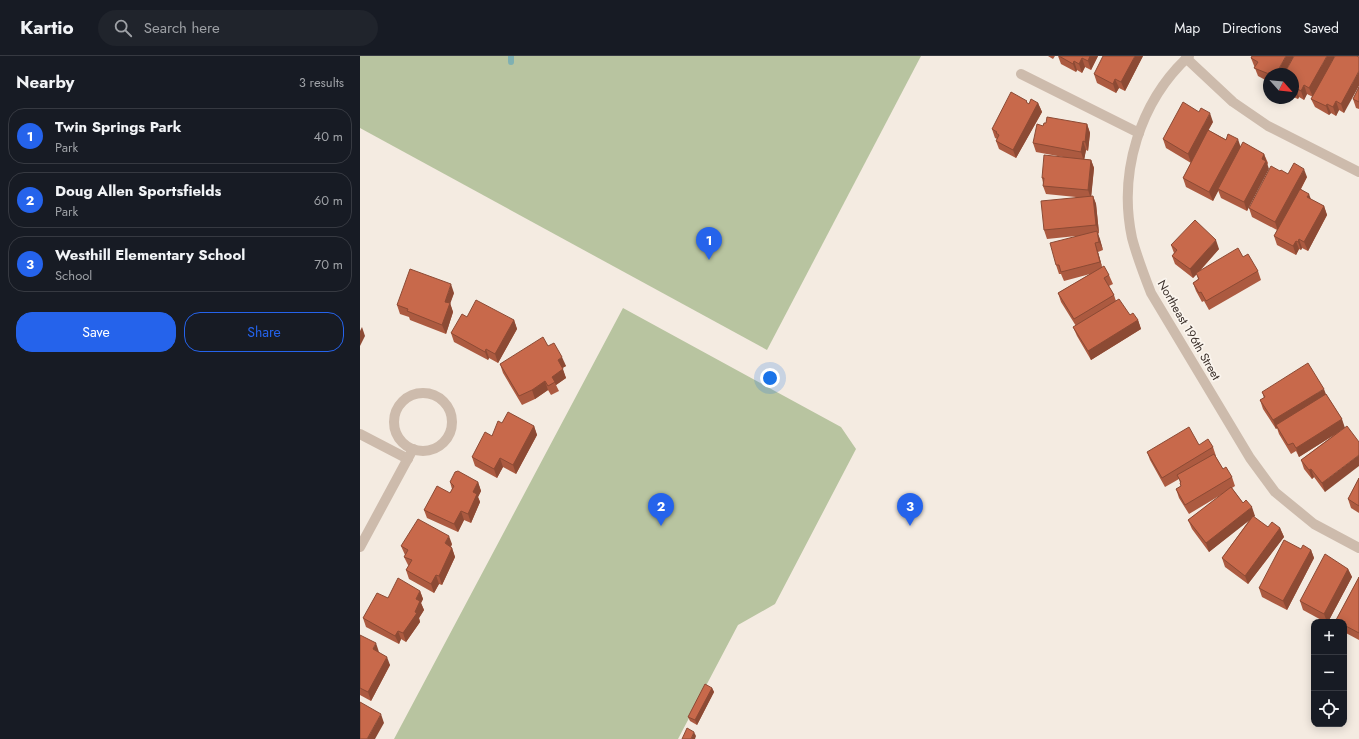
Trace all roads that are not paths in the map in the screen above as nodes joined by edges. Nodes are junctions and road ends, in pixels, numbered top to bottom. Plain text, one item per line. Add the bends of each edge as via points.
1 (1188, 57) edge
2 (1021, 74) dead end
3 (1139, 133) junction
4 (1359, 172) edge
5 (360, 434) edge
6 (413, 449) junction
7 (408, 459) junction
8 (360, 547) edge
9 (1359, 548) edge

1 - 3 street, Northeast 196th Street via 1170,74 1159,90 1147,111
1 - 4 street via 1233,102 1268,126
2 - 3 street
3 - 9 street, Northeast 196th Street via 1128,187 1128,213 1132,238 1151,293 1250,458 1275,492 1314,524
5 - 7 street
6 - 6 street via 399,438 395,429 396,410 402,402 418,393 436,396 444,402 452,419 447,438 441,445 432,449
6 - 7 street
7 - 8 street

